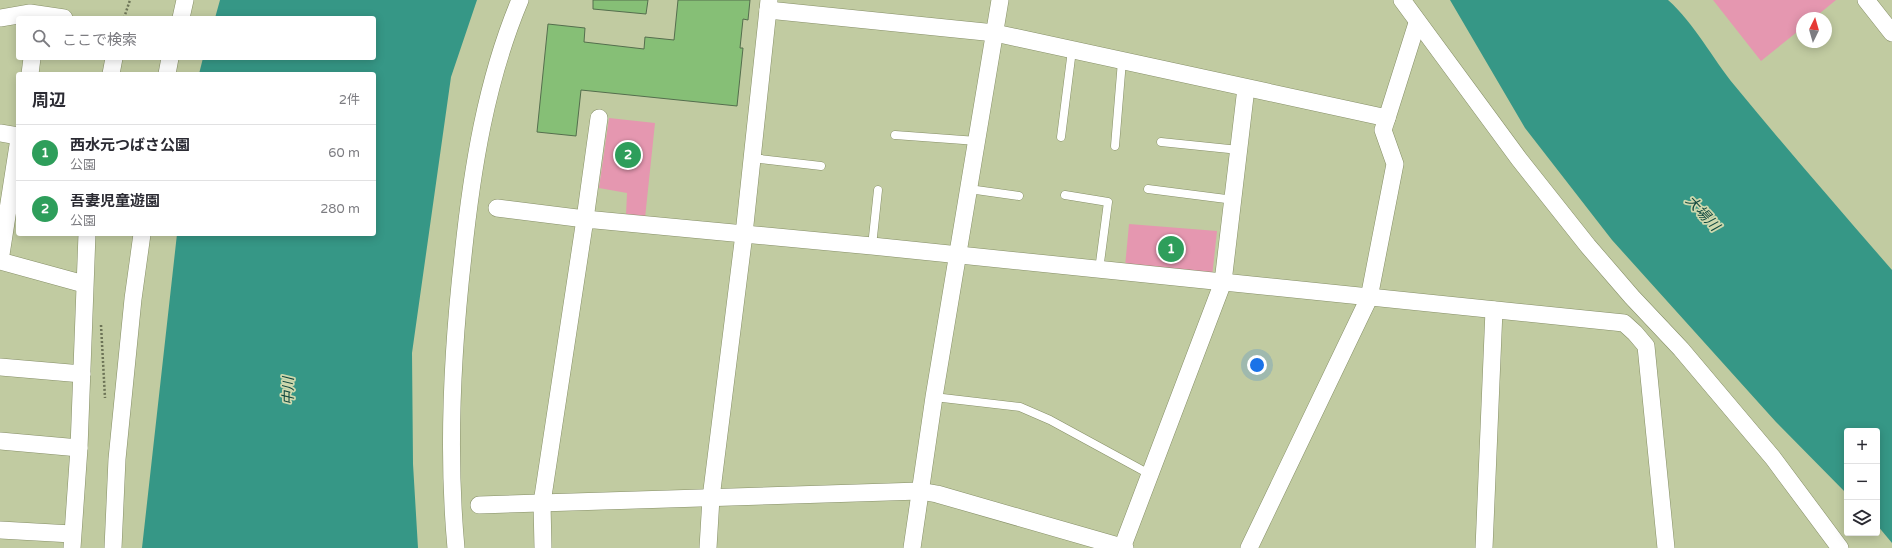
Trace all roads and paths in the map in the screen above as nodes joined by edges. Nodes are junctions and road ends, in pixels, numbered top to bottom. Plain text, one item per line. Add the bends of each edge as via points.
1 (130, 0) edge
2 (185, 0) edge
3 (520, 0) edge
4 (1000, 0) edge
5 (1402, 0) edge
6 (1866, 0) edge
7 (768, 5) edge
8 (40, 11) edge
9 (57, 16) edge
10 (125, 16) edge
11 (181, 16) edge
12 (0, 18) edge
13 (1417, 23) junction
14 (995, 33) junction
15 (1892, 33) edge
16 (1072, 50) junction
17 (32, 60) edge
18 (114, 60) edge
19 (170, 60) edge
20 (1122, 61) junction
21 (30, 72) edge
22 (111, 72) edge
23 (167, 72) edge
24 (1246, 88) junction
25 (599, 118) dead end
26 (1387, 118) junction
27 (0, 133) edge
28 (895, 135) dead end
29 (16, 136) edge
30 (1061, 137) dead end
31 (977, 141) junction
32 (1161, 142) dead end
33 (1115, 146) dead end
34 (1239, 150) junction
35 (16, 157) edge
36 (752, 158) junction
37 (821, 166) dead end
38 (1148, 188) dead end
39 (968, 189) junction
40 (878, 190) dead end
41 (1065, 195) dead end
42 (1019, 196) dead end
43 (1234, 200) junction
44 (497, 208) dead end
45 (585, 218) junction
46 (744, 234) junction
47 (87, 236) edge
48 (142, 236) edge
49 (872, 246) junction
50 (958, 256) junction
51 (1098, 270) junction
52 (1223, 282) junction
53 (84, 284) junction
54 (1369, 298) junction
55 (1494, 310) junction
56 (101, 318) dead end
57 (0, 367) edge
58 (82, 374) junction
59 (934, 397) junction
60 (106, 403) dead end
61 (0, 441) edge
62 (79, 448) junction
63 (1151, 475) junction
64 (920, 491) junction
65 (711, 498) junction
66 (542, 503) junction
67 (480, 505) dead end
68 (0, 530) edge
69 (72, 541) edge
70 (113, 548) edge
71 (456, 548) edge
72 (543, 548) edge
73 (708, 548) edge
74 (912, 548) edge
75 (1123, 548) edge
76 (1249, 548) edge
77 (1484, 548) edge
78 (1666, 548) edge
79 (1840, 548) edge

1 - 10 path
2 - 11 street
3 - 71 street via 507,30 483,119 468,205 454,344 451,452 452,510
4 - 14 street
5 - 13 street
6 - 15 street
7 - 14 street
7 - 36 street
8 - 9 street
8 - 12 street
13 - 26 street
13 - 79 street via 1588,246 1682,349 1773,458
14 - 16 street
14 - 31 street
16 - 20 street
16 - 30 lane
17 - 21 street
18 - 22 street
19 - 23 street
20 - 24 street
20 - 33 lane
24 - 26 street
24 - 34 street
25 - 45 street
26 - 54 street via 1383,130 1395,164
27 - 29 street
28 - 31 lane
31 - 39 street
32 - 34 lane
34 - 43 street
35 - 53 street via 0,261
36 - 37 lane
36 - 46 street
38 - 43 lane
39 - 42 lane
39 - 50 street
40 - 49 lane
41 - 51 lane via 1108,202
43 - 52 street
44 - 45 street
45 - 46 street
45 - 66 street
46 - 49 street
46 - 65 street
47 - 53 street
48 - 70 street via 118,451
49 - 50 street
50 - 51 street
50 - 59 street
51 - 52 street
52 - 54 street
52 - 63 street
53 - 58 street
54 - 55 street
54 - 76 street
55 - 77 street
55 - 78 street via 1624,323 1646,346
56 - 60 path
57 - 58 street
58 - 62 street
59 - 63 lane via 1020,407 1050,420
59 - 64 street
61 - 62 street
62 - 69 street
63 - 75 street
64 - 65 street
64 - 74 street
64 - 75 street
65 - 66 street
65 - 73 street
66 - 67 street
66 - 72 street
68 - 69 street

